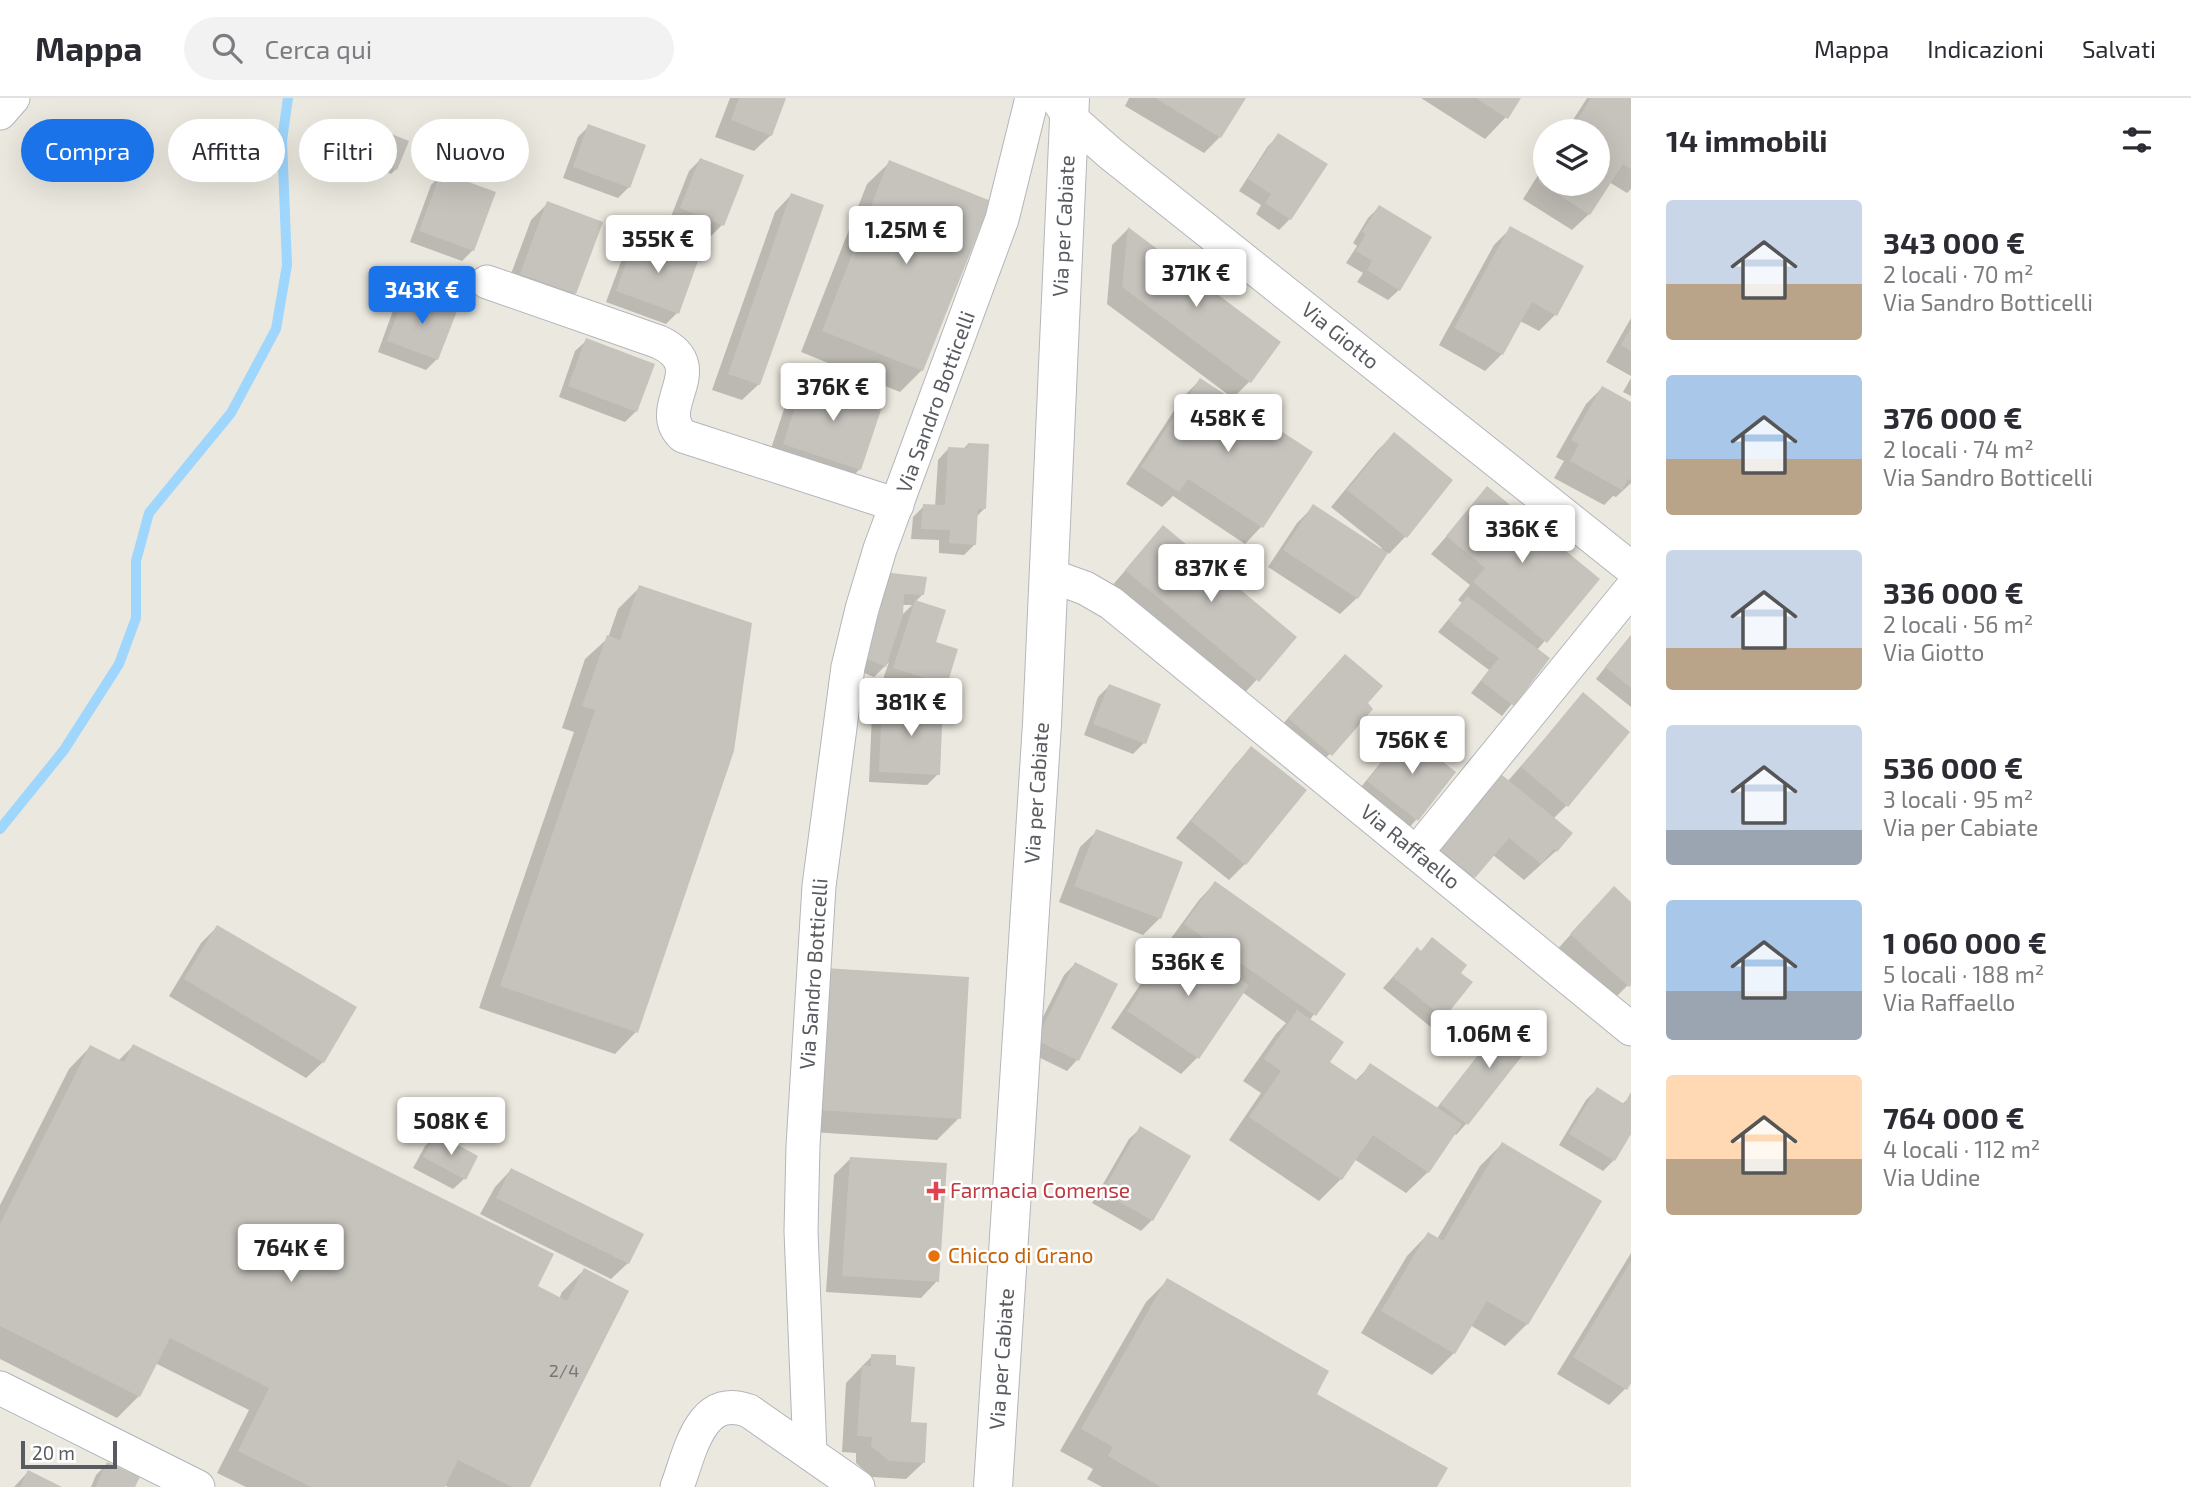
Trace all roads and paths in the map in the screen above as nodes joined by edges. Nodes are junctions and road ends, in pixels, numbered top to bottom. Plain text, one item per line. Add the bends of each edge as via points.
1 (13, 98) edge
2 (1032, 98) edge
3 (1065, 104) edge
4 (0, 113) edge
5 (487, 282) dead end
6 (898, 505) junction
7 (1631, 568) edge
8 (1049, 575) junction
9 (1631, 589) edge
10 (1416, 853) junction
11 (1631, 1029) edge
12 (0, 1388) edge
13 (810, 1453) junction
14 (198, 1487) edge
15 (677, 1487) edge
16 (858, 1487) edge
17 (993, 1487) edge

1 - 4 street
2 - 6 street, Via Sandro Botticelli via 994,244
3 - 7 street, Via Giotto via 1111,154
3 - 8 street, Via per Cabiate
5 - 6 street, Via Sandro Botticelli via 674,351 683,376 672,415 683,436
6 - 13 street, Via Sandro Botticelli via 851,651 818,886 802,1175
8 - 10 street, Via Raffaello via 1111,603
8 - 17 street, Via per Cabiate
9 - 10 street
10 - 11 street, Via Raffaello
12 - 14 street
13 - 15 street via 749,1411 722,1408 702,1424
13 - 16 street

